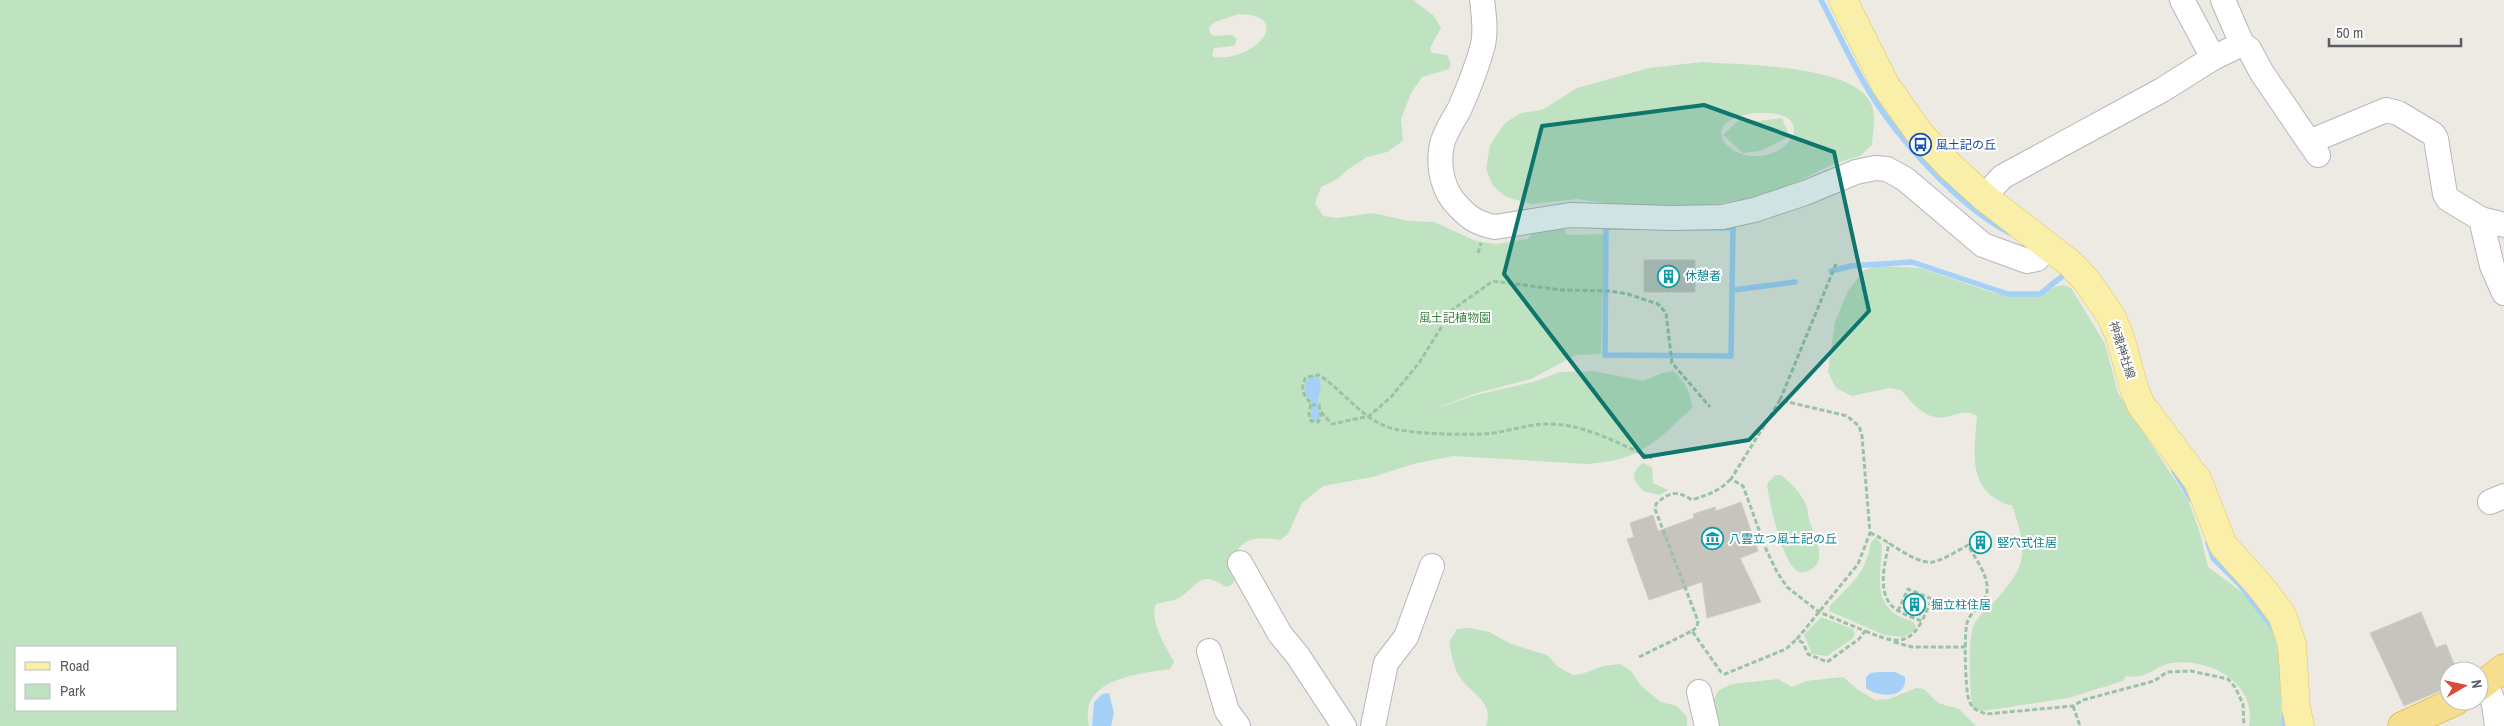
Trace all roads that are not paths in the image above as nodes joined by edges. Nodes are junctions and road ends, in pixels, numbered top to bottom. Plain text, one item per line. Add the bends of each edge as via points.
1 (1482, 0) edge
2 (1843, 0) edge
3 (2182, 0) edge
4 (2223, 0) edge
5 (2242, 44) junction
6 (2213, 58) junction
7 (1984, 197) junction
8 (2481, 218) junction
9 (2504, 225) edge
10 (2049, 246) junction
11 (2504, 293) edge
12 (1240, 564) dead end
13 (1432, 566) dead end
14 (1209, 651) dead end
15 (2490, 679) edge
16 (1699, 692) dead end
17 (2439, 709) edge
18 (1238, 726) edge
19 (1344, 726) edge
20 (1373, 726) edge
21 (1707, 726) edge
22 (2300, 726) edge
23 (2402, 726) edge
24 (2497, 726) edge

1 - 10 street via 1485,20 1483,44 1469,86 1442,143 1440,166 1451,200 1482,225 1494,227 1570,215 1722,217 1754,210 1875,168 1887,169 1905,179 1983,245 2026,261 2037,259
2 - 7 main road, 神魂神社線 via 1891,94 1926,140
3 - 6 street
4 - 5 street
5 - 6 street
5 - 8 street via 2249,49 2314,149 2386,110 2392,110 2433,134 2448,200
6 - 7 street via 2162,90 2002,177
7 - 10 main road, 神魂神社線
8 - 9 street
8 - 11 street via 2492,266
10 - 22 main road, 神魂神社線 via 2086,280 2111,316 2141,405 2198,482 2223,545 2282,615 2292,644
12 - 19 street via 1280,634
13 - 20 street via 1406,638 1386,663
14 - 18 street via 1227,711
15 - 24 street
16 - 21 street
17 - 23 highway

